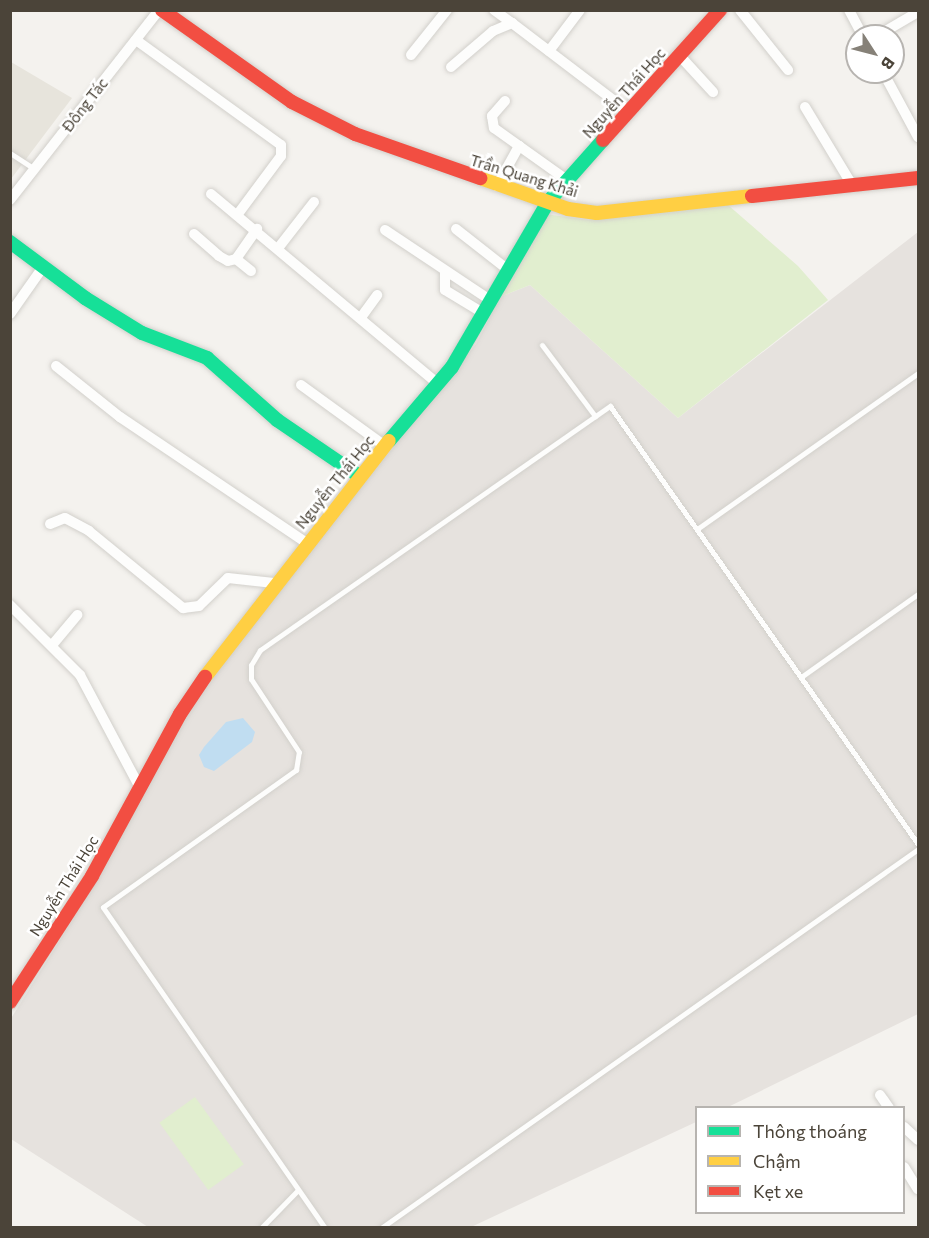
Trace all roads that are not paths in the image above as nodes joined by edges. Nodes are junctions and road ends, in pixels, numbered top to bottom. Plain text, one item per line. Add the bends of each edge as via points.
1 (161, 10) edge
2 (447, 10) edge
3 (494, 10) edge
4 (580, 10) edge
5 (740, 10) edge
6 (849, 10) edge
7 (719, 11) edge
8 (918, 12) edge
9 (512, 23) junction
10 (857, 24) edge
11 (898, 24) edge
12 (136, 40) junction
13 (549, 51) junction
14 (411, 55) dead end
15 (680, 56) junction
16 (451, 67) dead end
17 (788, 70) dead end
18 (890, 84) edge
19 (712, 92) dead end
20 (505, 101) dead end
21 (805, 107) dead end
22 (629, 112) junction
23 (918, 136) edge
24 (519, 146) junction
25 (10, 153) edge
26 (35, 169) junction
27 (918, 178) edge
28 (567, 180) junction
29 (852, 185) junction
30 (497, 186) junction
31 (211, 194) dead end
32 (10, 200) edge
33 (314, 202) dead end
34 (548, 202) junction
35 (238, 214) junction
36 (258, 229) junction
37 (456, 229) dead end
38 (385, 230) dead end
39 (194, 234) dead end
40 (10, 242) edge
41 (279, 247) junction
42 (236, 259) junction
43 (43, 267) junction
44 (507, 269) junction
45 (251, 271) dead end
46 (445, 272) junction
47 (377, 294) dead end
48 (490, 300) junction
49 (483, 313) junction
50 (10, 314) edge
51 (362, 316) junction
52 (542, 345) dead end
53 (56, 366) dead end
54 (918, 373) edge
55 (438, 384) junction
56 (301, 385) dead end
57 (595, 416) junction
58 (385, 446) junction
59 (359, 476) junction
60 (50, 524) dead end
61 (697, 529) junction
62 (307, 543) junction
63 (274, 584) junction
64 (918, 594) edge
65 (10, 605) edge
66 (76, 615) dead end
67 (53, 644) junction
68 (801, 677) junction
69 (140, 788) junction
70 (918, 844) edge
71 (918, 849) edge
72 (10, 1002) edge
73 (880, 1095) dead end
74 (889, 1106) edge
75 (905, 1129) edge
76 (918, 1140) edge
77 (905, 1170) edge
78 (918, 1189) edge
79 (298, 1190) junction
80 (261, 1227) edge
81 (325, 1227) edge
82 (381, 1227) edge

1 - 12 street, Đông Tác
1 - 30 street, Trần Quang Khải via 292,102 355,134
2 - 14 street
3 - 9 street
4 - 13 street
5 - 17 street
6 - 10 street
7 - 15 street, Nguyễn Thái Học
8 - 11 street
9 - 13 street
9 - 16 street via 493,31
12 - 26 street, Đông Tác
12 - 35 street via 281,145 281,156
13 - 22 street
15 - 19 street
15 - 22 street, Nguyễn Thái Học
18 - 23 street
20 - 24 street via 490,123
21 - 29 street
22 - 28 street, Nguyễn Thái Học
24 - 28 street
24 - 30 street
25 - 26 lane
26 - 32 street, Đông Tác
27 - 29 street, Trần Quang Khải
28 - 34 street, Nguyễn Thái Học
29 - 34 street, Trần Quang Khải via 597,213
30 - 34 street, Trần Quang Khải
31 - 35 street
33 - 41 street
34 - 44 street, Nguyễn Thái Học
35 - 36 street
36 - 41 street
36 - 42 street
37 - 44 street
38 - 46 street
39 - 42 street via 219,256 228,261
40 - 43 street
41 - 51 street
42 - 45 street
43 - 50 street
43 - 59 street via 142,333 207,358 277,420
44 - 48 street, Nguyễn Thái Học
46 - 48 street
46 - 49 street via 446,290
47 - 51 street
48 - 49 street, Nguyễn Thái Học
49 - 55 street, Nguyễn Thái Học
51 - 55 street
52 - 57 lane
53 - 62 street via 120,417
54 - 61 lane
55 - 58 street, Nguyễn Thái Học
56 - 58 street
57 - 61 lane via 610,406
57 - 79 lane via 260,650 251,665 251,679 299,752 296,770 103,907
58 - 59 street, Nguyễn Thái Học
59 - 62 street, Nguyễn Thái Học
60 - 63 street via 65,518 88,531 183,608 198,606 228,578
61 - 68 lane
62 - 63 street, Nguyễn Thái Học
63 - 69 street, Nguyễn Thái Học via 197,687
64 - 68 lane
65 - 67 street
66 - 67 street
67 - 69 street via 80,675
68 - 70 lane
69 - 72 street, Nguyễn Thái Học via 92,876
71 - 82 lane
73 - 74 street
75 - 76 street
77 - 78 street
79 - 80 lane
79 - 81 lane

